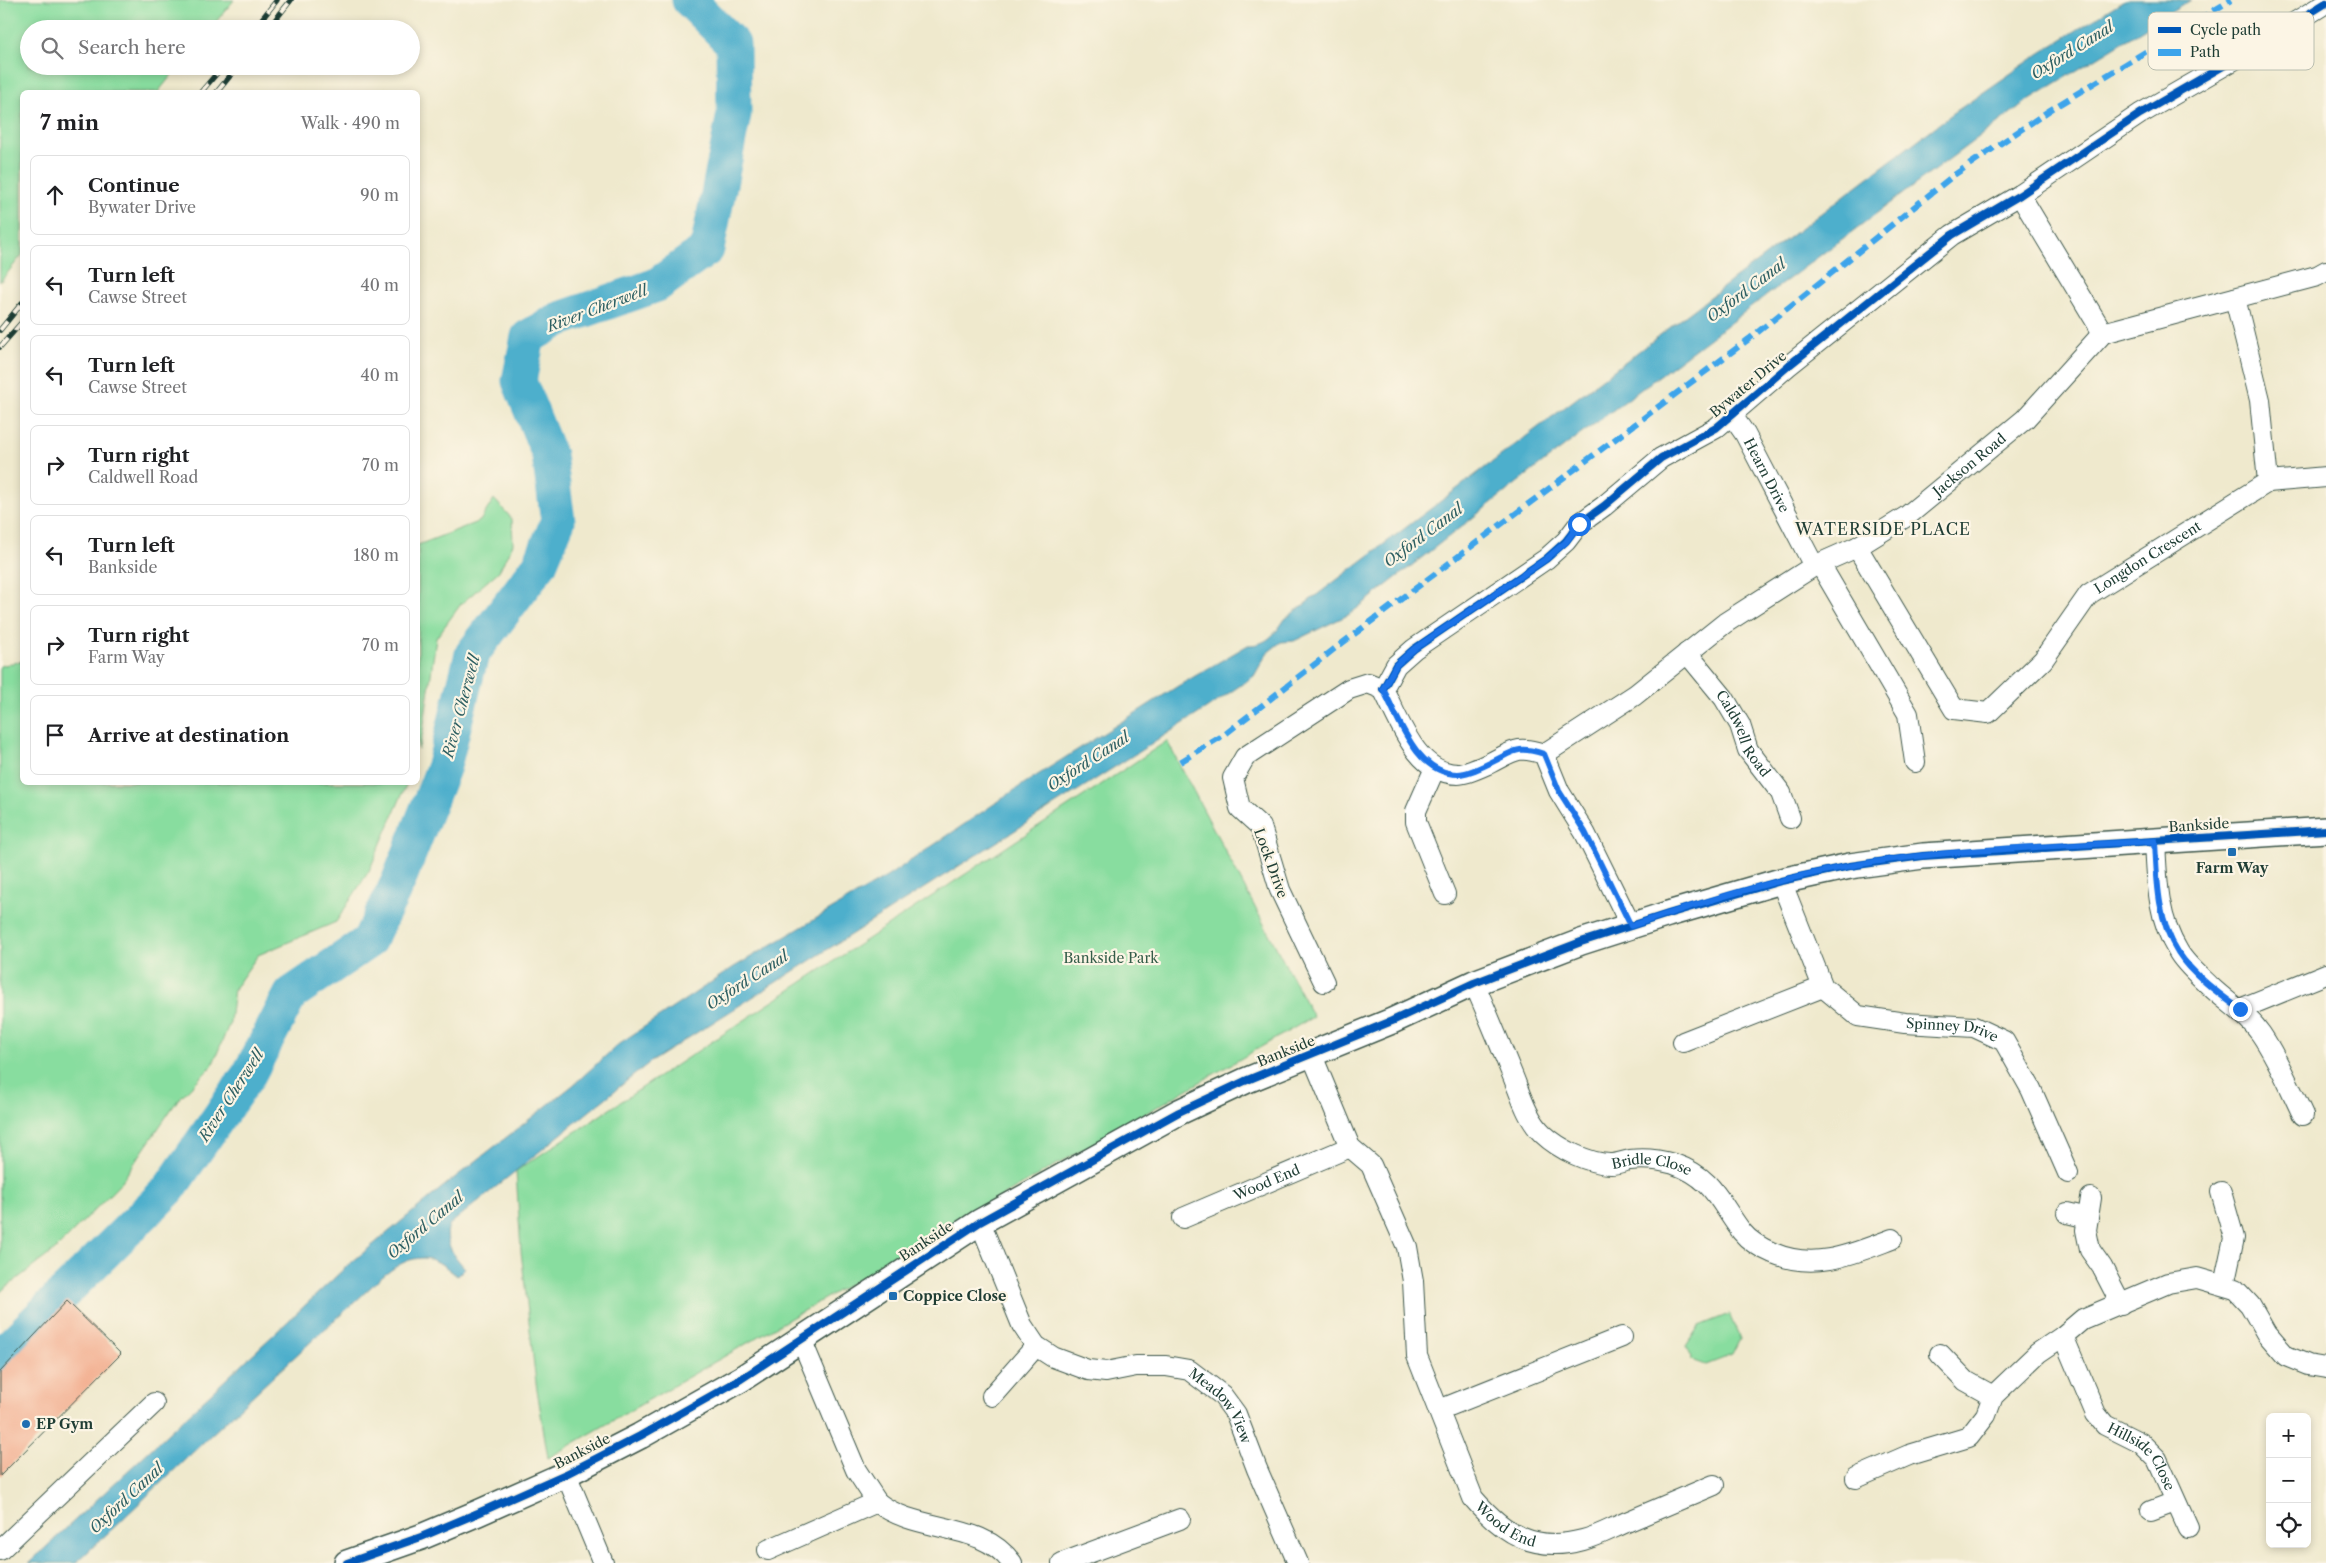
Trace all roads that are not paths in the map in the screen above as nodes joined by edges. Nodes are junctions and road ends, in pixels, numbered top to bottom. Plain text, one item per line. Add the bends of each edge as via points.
1 (2326, 3) edge
2 (2312, 12) edge
3 (2216, 70) edge
4 (2020, 196) junction
5 (2326, 271) edge
6 (2235, 298) junction
7 (2103, 333) junction
8 (1731, 414) junction
9 (2326, 477) edge
10 (2268, 482) junction
11 (1857, 547) junction
12 (1817, 565) junction
13 (1687, 653) junction
14 (1383, 689) junction
15 (1538, 752) junction
16 (1915, 762) dead end
17 (1435, 768) junction
18 (1790, 818) dead end
19 (2326, 830) edge
20 (2155, 841) junction
21 (1781, 880) junction
22 (1445, 894) dead end
23 (1631, 926) junction
24 (2326, 974) edge
25 (1324, 982) dead end
26 (1474, 983) junction
27 (1823, 987) junction
28 (2240, 1009) junction
29 (1683, 1042) dead end
30 (1312, 1053) junction
31 (2303, 1115) dead end
32 (1350, 1147) junction
33 (2068, 1173) dead end
34 (2221, 1192) dead end
35 (2091, 1198) dead end
36 (2067, 1213) dead end
37 (1184, 1218) dead end
38 (2088, 1218) junction
39 (980, 1222) junction
40 (1892, 1239) dead end
41 (2224, 1285) junction
42 (2121, 1304) junction
43 (2063, 1336) junction
44 (1622, 1337) dead end
45 (801, 1339) junction
46 (1036, 1346) junction
47 (1940, 1354) dead end
48 (2326, 1368) edge
49 (992, 1396) dead end
50 (1993, 1396) junction
51 (154, 1403) dead end
52 (1439, 1410) junction
53 (566, 1474) junction
54 (1856, 1478) dead end
55 (1714, 1485) dead end
56 (877, 1502) junction
57 (2175, 1502) junction
58 (2151, 1511) dead end
59 (1180, 1519) dead end
60 (2188, 1528) dead end
61 (0, 1550) edge
62 (768, 1550) dead end
63 (347, 1563) edge
64 (603, 1563) edge
65 (1012, 1563) edge
66 (1062, 1563) edge
67 (1298, 1563) edge

1 - 2 street, Bywater Drive
3 - 4 street, Bywater Drive via 2140,114
4 - 7 street
4 - 8 street, Bywater Drive via 1952,235
5 - 6 street
6 - 7 street
6 - 10 street via 2260,400
7 - 11 street, Jackson Road via 2025,419 1906,516
8 - 12 street, Hearn Drive
8 - 14 street, Bywater Drive via 1716,428 1661,458 1579,524 1566,542 1546,559 1414,649 1396,665
9 - 10 street
10 - 11 street, Longdon Crescent via 2089,594 2043,660 1988,713 1954,709
11 - 12 street, Jackson Road
12 - 13 street via 1725,623
12 - 16 street, Hearn Drive via 1908,714
13 - 15 street via 1635,695
13 - 18 street, Caldwell Road via 1728,705 1740,725 1748,750 1781,793
14 - 17 street via 1411,743
14 - 25 street, Lock Drive via 1368,683 1349,689 1245,757 1232,778 1240,808 1261,827 1280,890
15 - 17 street via 1519,748 1460,775
15 - 23 street via 1585,832
17 - 22 street via 1416,811 1416,822
19 - 20 street, Bankside
20 - 21 street, Bankside via 1923,856
20 - 28 street via 2158,896 2166,927 2178,952 2212,988
21 - 23 street, Bankside
21 - 27 street, Spinney Drive
23 - 26 street, Bankside
24 - 28 street
26 - 30 street, Bankside
26 - 40 street, Bridle Close via 1528,1113 1542,1133 1557,1144 1592,1160 1611,1164 1652,1159 1675,1164 1694,1173 1710,1184 1743,1233 1760,1248 1785,1258 1811,1262 1841,1258
27 - 29 street
27 - 33 street, Spinney Drive via 1858,1016 1904,1023 1974,1027 2004,1041 2031,1089
28 - 31 street via 2276,1058
30 - 32 street, Wood End
30 - 39 street, Bankside via 1179,1112
32 - 37 street, Wood End
32 - 52 street, Wood End via 1371,1165 1407,1247 1417,1356
34 - 41 street via 2234,1238
35 - 38 street
36 - 38 street
38 - 42 street via 2086,1230 2090,1250
39 - 45 street, Bankside
39 - 46 street, Meadow View via 1022,1325
41 - 42 street via 2197,1278 2168,1284
41 - 48 street via 2235,1289 2250,1305 2266,1333 2286,1356
42 - 43 street via 2082,1319
43 - 50 street via 2038,1353
43 - 57 street, Hillside Close via 2096,1414 2105,1425 2141,1443 2157,1459
44 - 52 street
45 - 53 street, Bankside via 741,1379
45 - 56 street via 856,1470
46 - 49 street
46 - 67 street, Meadow View via 1053,1357 1088,1370 1106,1372 1136,1366 1189,1370 1222,1395 1236,1414
47 - 50 street via 1966,1381
50 - 54 street via 1986,1414 1969,1437 1909,1455
51 - 61 street
52 - 55 street, Wood End via 1473,1498 1505,1530 1527,1540 1557,1545 1584,1540
53 - 63 street, Bankside via 421,1537
53 - 64 street
56 - 62 street
56 - 65 street via 891,1513 987,1540
57 - 58 street, Hillside Close
57 - 60 street, Hillside Close
59 - 66 street

